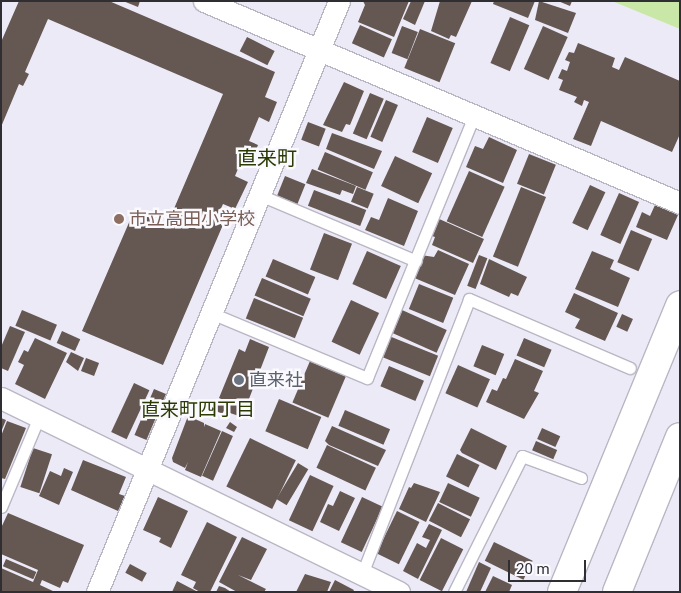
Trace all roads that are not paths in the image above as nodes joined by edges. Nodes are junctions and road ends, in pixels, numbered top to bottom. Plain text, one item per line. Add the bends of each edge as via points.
1 (204, 1) edge
2 (339, 1) edge
3 (319, 50) junction
4 (474, 116) junction
5 (260, 195) junction
6 (680, 203) edge
7 (416, 261) junction
8 (680, 305) edge
9 (211, 313) junction
10 (630, 368) dead end
11 (1, 398) edge
12 (39, 417) junction
13 (677, 454) edge
14 (147, 470) junction
15 (580, 478) dead end
16 (1, 507) edge
17 (362, 574) junction
18 (397, 591) edge
19 (97, 592) edge
20 (454, 592) edge
21 (562, 592) edge
22 (617, 592) edge

1 - 3 street
2 - 3 street
3 - 4 street
3 - 5 street
4 - 6 street
4 - 7 lane
5 - 7 lane
5 - 9 street
7 - 9 lane via 367,378
8 - 21 street
9 - 14 street
10 - 17 lane via 469,300
11 - 12 street
12 - 14 street
12 - 16 lane
13 - 22 street
14 - 17 street
14 - 19 street
15 - 20 lane via 522,456
17 - 18 street

